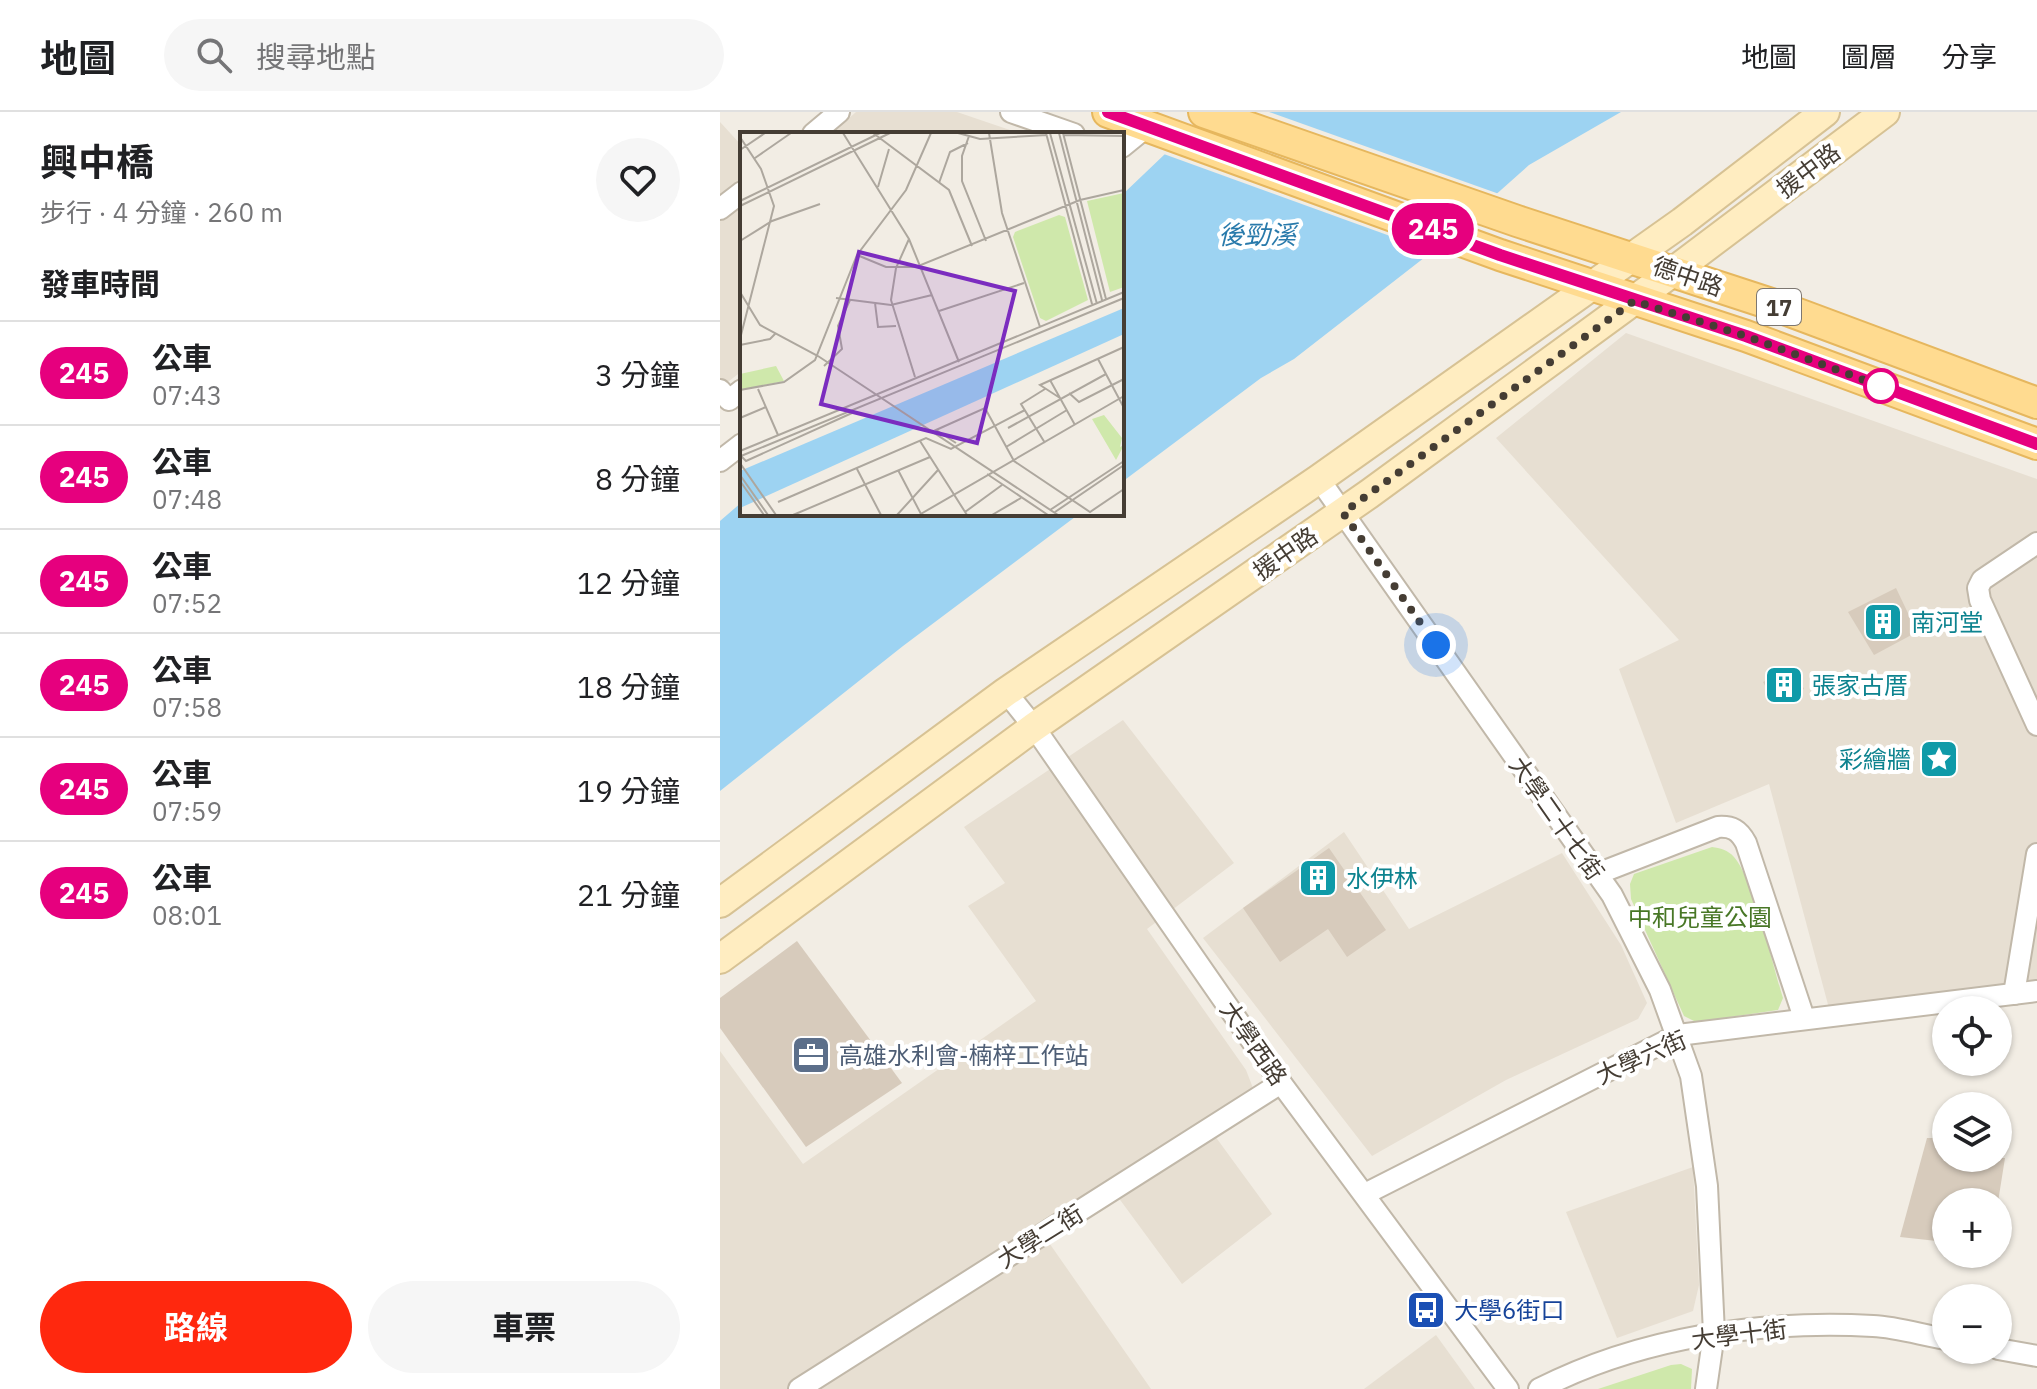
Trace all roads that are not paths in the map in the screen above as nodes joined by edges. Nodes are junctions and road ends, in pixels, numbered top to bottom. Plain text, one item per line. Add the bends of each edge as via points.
1 (839, 112) edge
2 (1011, 112) edge
3 (1108, 112) edge
4 (1204, 112) edge
5 (1825, 112) edge
6 (1885, 112) edge
7 (1149, 125) junction
8 (815, 132) edge
9 (1068, 132) edge
10 (1124, 145) edge
11 (740, 194) edge
12 (720, 209) edge
13 (1632, 258) junction
14 (1674, 271) junction
15 (1593, 286) junction
16 (1634, 301) junction
17 (2037, 403) edge
18 (2037, 444) edge
19 (740, 446) edge
20 (720, 461) edge
21 (1319, 479) junction
22 (1343, 513) junction
23 (2037, 543) edge
24 (1006, 692) junction
25 (2037, 725) edge
26 (1034, 727) junction
27 (2037, 854) edge
28 (1597, 874) junction
29 (720, 903) edge
30 (720, 959) edge
31 (2037, 991) edge
32 (2014, 994) junction
33 (1804, 1018) junction
34 (1678, 1035) junction
35 (1281, 1083) junction
36 (1365, 1194) junction
37 (1714, 1333) junction
38 (1932, 1336) edge
39 (2012, 1352) edge
40 (2037, 1356) edge
41 (799, 1389) edge
42 (1508, 1389) edge
43 (1539, 1389) edge
44 (1706, 1389) edge

1 - 8 street
2 - 9 street
3 - 7 main road, 17
4 - 13 main road, 德中路 / 17
5 - 13 street, 援中路
6 - 14 street, 援中路
7 - 10 street
7 - 15 main road, 德中路 / 17
11 - 12 street
13 - 14 main road, 德中路 / 17
13 - 15 street, 援中路
14 - 16 street, 援中路
14 - 17 main road, 德中路 / 17
15 - 16 main road, 德中路 / 17
15 - 21 street, 援中路
16 - 18 main road, 德中路 / 17 via 1746,336
16 - 22 street, 援中路
19 - 20 street
21 - 22 street, 大學二十七街
21 - 24 street, 援中路
22 - 26 street, 援中路
22 - 28 street, 大學二十七街
23 - 25 street via 1978,588
24 - 26 street, 大學西路
24 - 29 street, 援中路
26 - 30 street, 援中路
26 - 35 street, 大學西路
27 - 32 street
28 - 33 street via 1718,827 1740,832
28 - 34 street, 大學二十七街 via 1660,990
31 - 32 street, 大學六街
32 - 33 street, 大學六街
33 - 34 street, 大學六街
34 - 36 street, 大學六街
34 - 37 street, 大學二十七街 via 1691,1076 1707,1186
35 - 36 street, 大學西路
35 - 41 street, 大學二街
36 - 42 street, 大學西路
37 - 38 street, 大學十街 via 1876,1326
37 - 43 street, 大學十街 via 1620,1355
37 - 44 street, 大學二十七街
39 - 40 street

